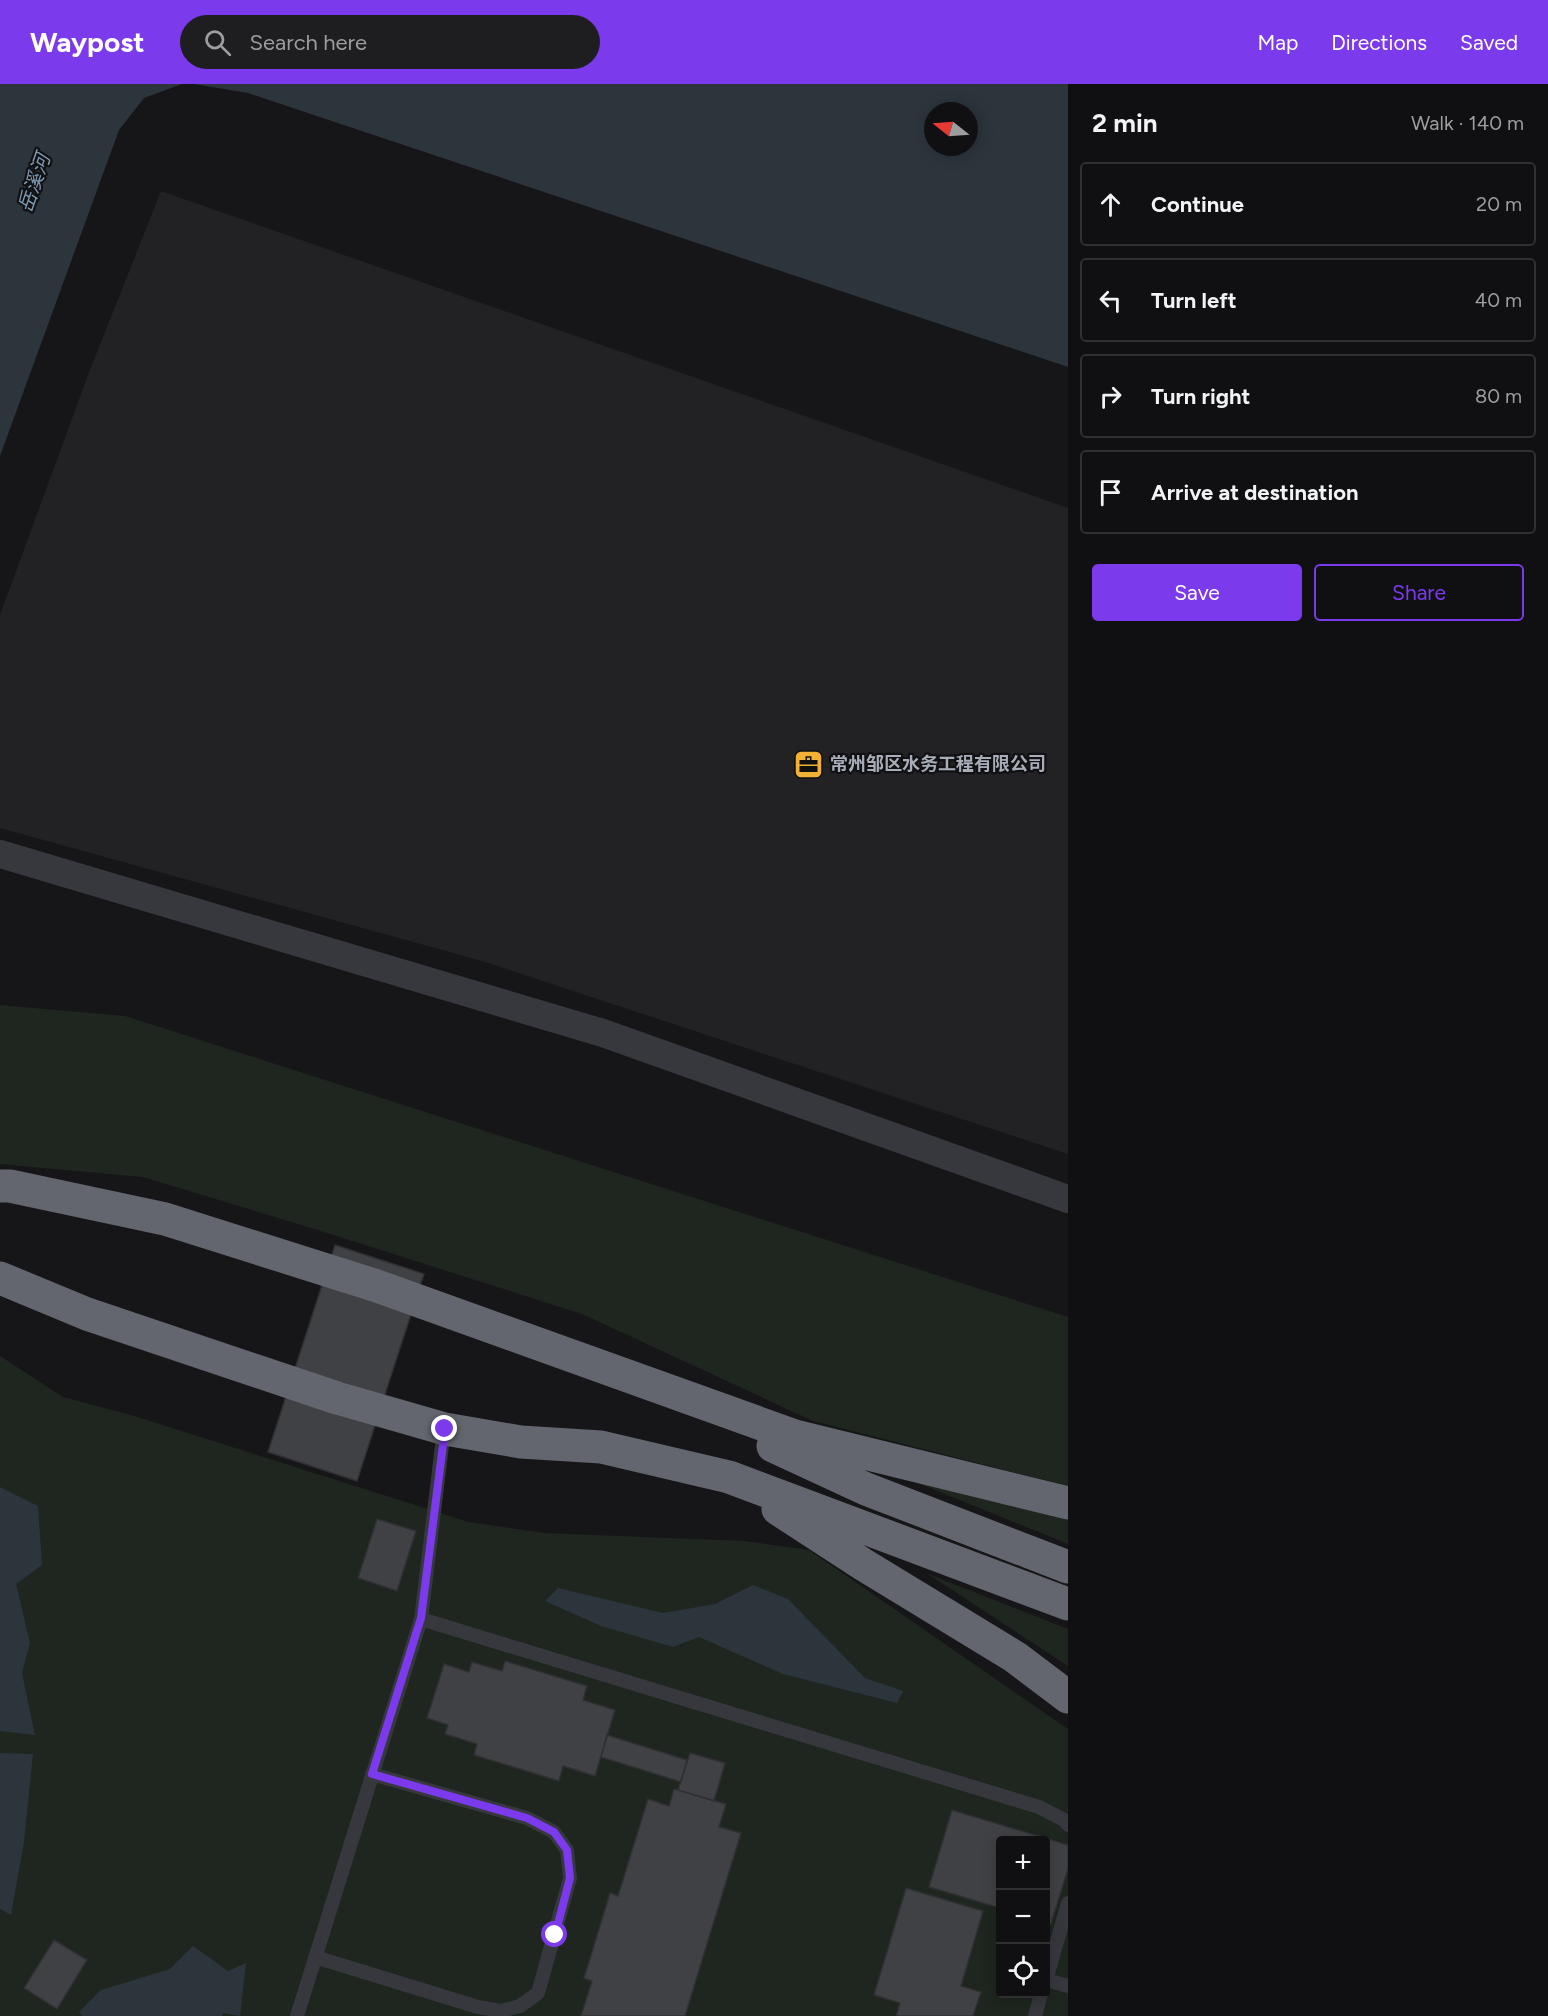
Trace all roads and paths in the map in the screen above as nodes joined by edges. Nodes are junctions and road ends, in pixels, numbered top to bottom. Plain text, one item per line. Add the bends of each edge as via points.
1 (0, 854) edge
2 (0, 1186) edge
3 (1068, 1199) edge
4 (0, 1278) edge
5 (620, 1375) junction
6 (445, 1429) junction
7 (729, 1477) junction
8 (1068, 1503) edge
9 (1068, 1567) edge
10 (1068, 1604) edge
11 (421, 1618) junction
12 (1068, 1697) edge
13 (372, 1774) junction
14 (1068, 1825) edge
15 (1068, 1904) edge
16 (315, 1957) junction
17 (1068, 1986) edge
18 (1040, 1998) edge
19 (297, 2016) edge
20 (1035, 2016) edge

1 - 3 street via 603,1033
2 - 5 highway via 165,1219 377,1286
4 - 6 highway via 87,1314 315,1391
5 - 8 highway via 795,1436
5 - 9 highway via 866,1489
6 - 7 highway via 521,1442 601,1448
6 - 11 lane
7 - 10 highway
7 - 12 highway via 1015,1657
11 - 13 lane
11 - 14 lane via 1039,1807
13 - 16 lane
13 - 16 lane via 527,1818 554,1832 567,1850 570,1878 538,1994 520,2006 501,2011
15 - 17 lane via 1046,1980
16 - 19 lane
18 - 20 lane

